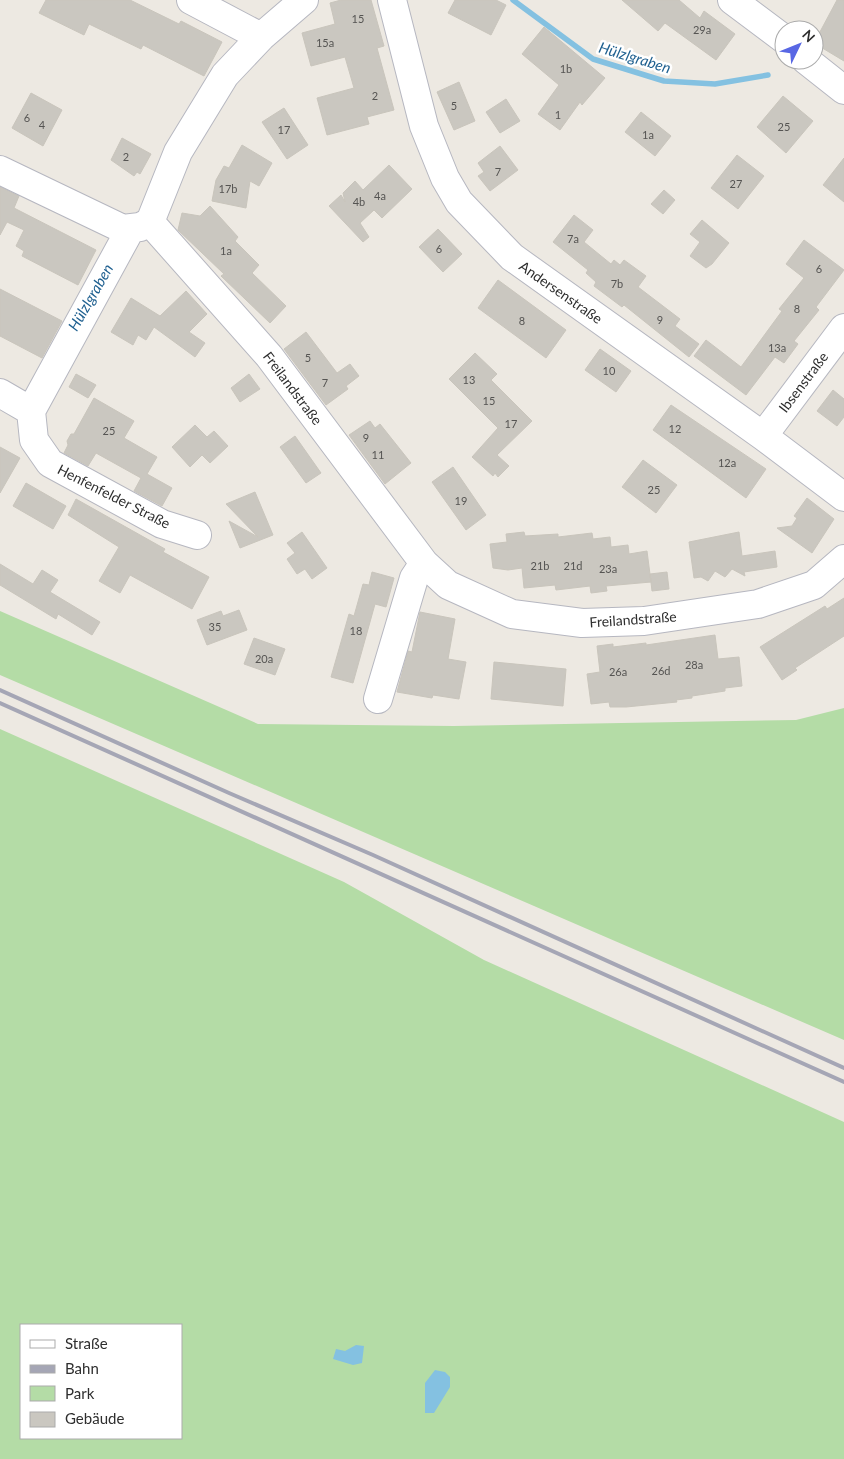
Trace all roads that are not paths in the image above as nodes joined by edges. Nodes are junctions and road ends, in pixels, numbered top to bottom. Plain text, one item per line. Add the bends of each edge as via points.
1 (191, 0) edge
2 (304, 0) edge
3 (392, 0) edge
4 (732, 0) edge
5 (774, 32) edge
6 (261, 37) junction
7 (819, 70) edge
8 (844, 90) edge
9 (0, 170) edge
10 (141, 225) junction
11 (844, 328) edge
12 (0, 393) edge
13 (31, 411) junction
14 (763, 436) junction
15 (844, 497) edge
16 (197, 535) dead end
17 (844, 559) edge
18 (424, 564) junction
19 (378, 699) dead end

1 - 6 street
2 - 6 street
3 - 14 street, Andersenstraße via 424,126 459,202 512,257
4 - 5 street
6 - 10 street via 225,75 178,152
7 - 8 street
9 - 10 street via 123,229
10 - 13 street
10 - 18 street, Freilandstraße via 269,356
11 - 14 street, Ibsenstraße
12 - 13 street
13 - 16 street, Henfenfelder Straße via 34,440 50,463 162,524
14 - 15 street, Andersenstraße
17 - 18 street, Freilandstraße via 814,585 758,604 644,621 582,623 512,614 448,585
18 - 19 street via 414,578

